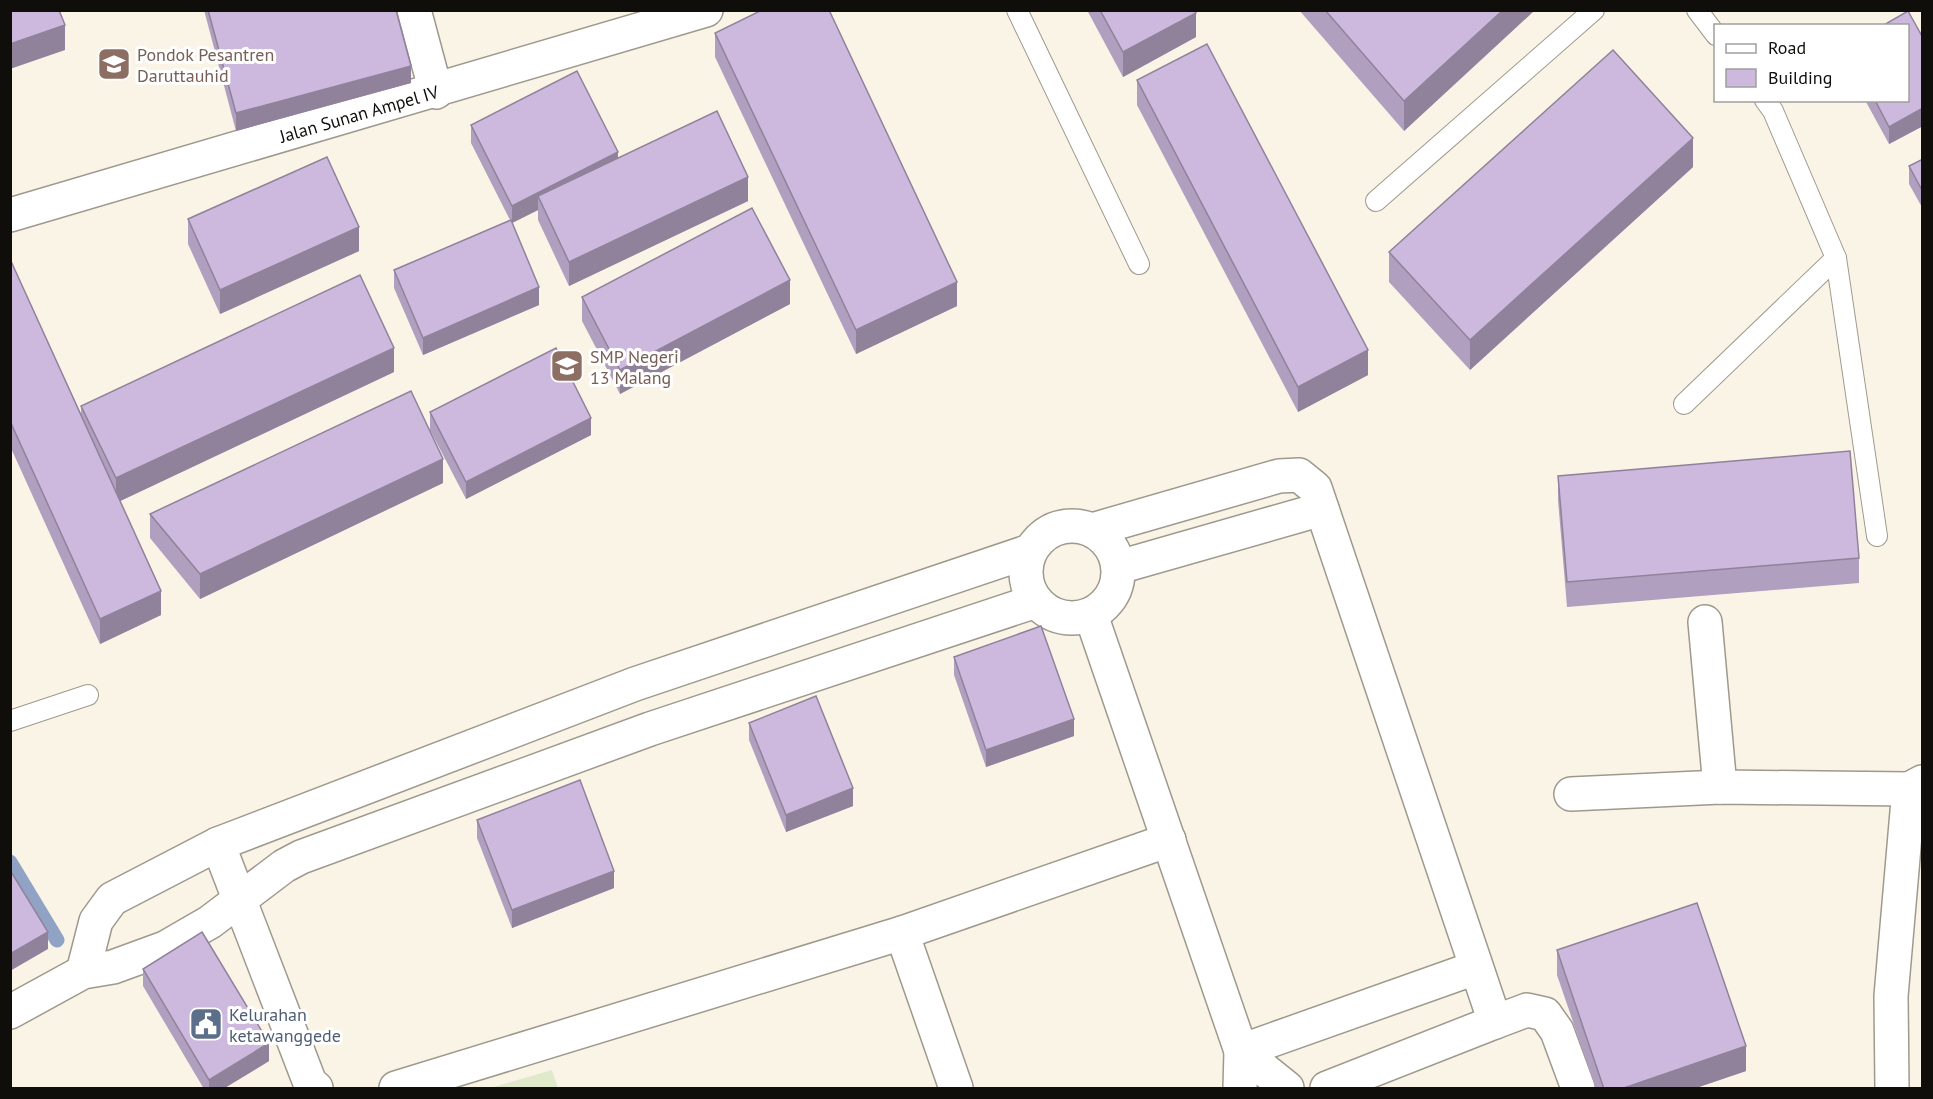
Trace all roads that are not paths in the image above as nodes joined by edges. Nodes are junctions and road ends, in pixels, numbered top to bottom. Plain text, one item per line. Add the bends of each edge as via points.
1 (414, 10) edge
2 (706, 10) edge
3 (1017, 10) edge
4 (1594, 10) edge
5 (1697, 10) edge
6 (1714, 32) edge
7 (436, 92) junction
8 (1766, 102) edge
9 (1376, 201) dead end
10 (10, 215) edge
11 (1836, 258) junction
12 (1139, 264) dead end
13 (1684, 404) dead end
14 (1322, 509) junction
15 (1092, 530) junction
16 (1877, 536) dead end
17 (1030, 551) junction
18 (1119, 567) junction
19 (1036, 601) junction
20 (1091, 615) junction
21 (1705, 622) dead end
22 (635, 684) junction
23 (88, 695) dead end
24 (10, 720) edge
25 (650, 729) junction
26 (1916, 785) edge
27 (1720, 787) junction
28 (1571, 794) dead end
29 (1169, 840) junction
30 (218, 844) junction
31 (241, 898) junction
32 (902, 933) junction
33 (1475, 968) junction
34 (83, 972) junction
35 (10, 1012) edge
36 (1495, 1022) junction
37 (1241, 1051) junction
38 (316, 1089) edge
39 (396, 1089) edge
40 (956, 1089) edge
41 (1240, 1089) edge
42 (1287, 1089) edge
43 (1327, 1089) edge
44 (1578, 1089) edge
45 (1892, 1089) edge

1 - 7 street
2 - 7 street, Jalan Sunan Ampel IV
3 - 12 lane
4 - 9 lane
5 - 6 lane
7 - 10 street, Jalan Sunan Ampel IV
8 - 11 lane
11 - 13 lane
11 - 16 lane
14 - 15 street via 1315,489 1299,475 1279,476
14 - 18 street
14 - 33 street
15 - 17 street via 1069,525 1046,533
15 - 18 street via 1108,541
17 - 19 street via 1025,570 1029,592
17 - 22 street
18 - 20 street via 1114,594
19 - 20 street via 1041,608 1060,617 1077,619
19 - 25 street
20 - 29 street
21 - 27 street
22 - 25 street
22 - 30 street
23 - 24 lane
25 - 31 street via 301,857
26 - 27 street
26 - 45 street via 1891,996
27 - 28 street
29 - 32 street
29 - 37 street
30 - 31 street
30 - 34 street via 112,899 96,921
31 - 34 street via 210,922 165,948 113,968
31 - 38 street via 310,1083
32 - 39 street
32 - 40 street
33 - 36 street
33 - 37 street
34 - 35 street
36 - 43 street
36 - 44 street via 1527,1010 1545,1014 1557,1031
37 - 41 street
37 - 42 street

